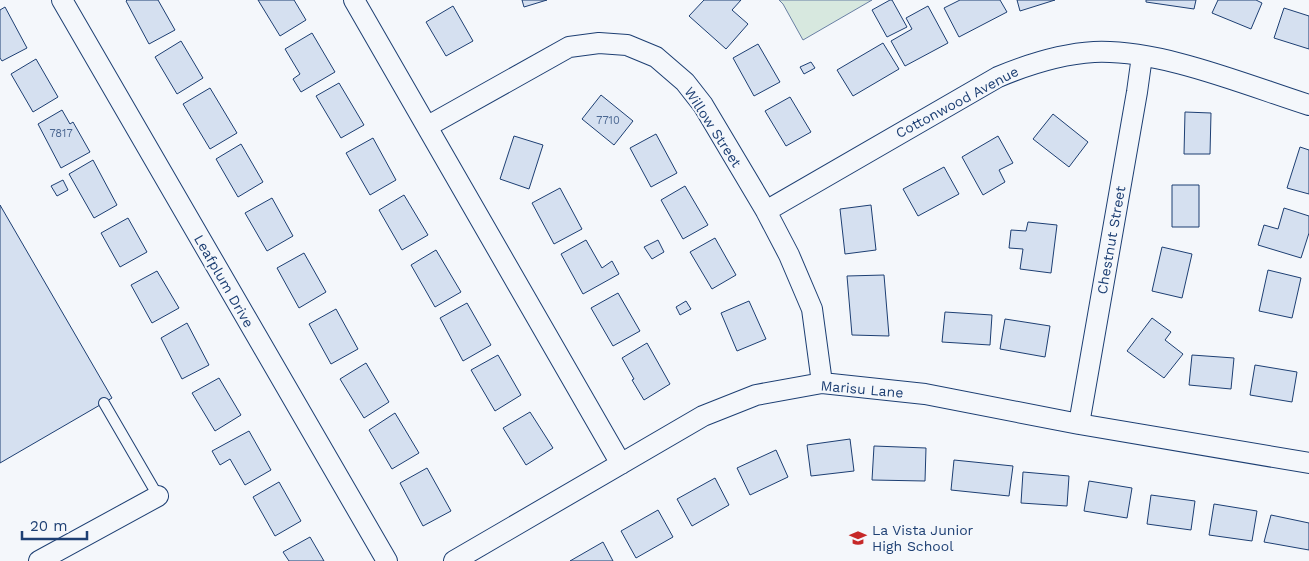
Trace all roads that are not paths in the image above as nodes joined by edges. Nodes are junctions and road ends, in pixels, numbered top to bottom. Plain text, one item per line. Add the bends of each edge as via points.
1 (62, 0) edge
2 (354, 0) edge
3 (1142, 56) junction
4 (1309, 105) edge
5 (428, 126) junction
6 (766, 211) junction
7 (822, 383) junction
8 (104, 403) dead end
9 (1079, 424) junction
10 (1309, 463) edge
11 (621, 464) junction
12 (158, 496) joint
13 (39, 561) edge
14 (387, 561) edge
15 (454, 561) edge

1 - 14 street, Leafplum Drive
2 - 5 street
3 - 4 street, Cottonwood Avenue via 1201,70
3 - 6 street, Cottonwood Avenue via 1096,52 1074,54 1018,68
3 - 9 street, Chestnut Street
5 - 6 street, Willow Street via 569,47 599,42 627,45 656,57 685,82 703,105
5 - 11 street
6 - 7 street, Willow Street via 812,309
7 - 9 street, Marisu Lane via 924,394
7 - 11 street, Marisu Lane via 756,395 703,416
8 - 12 lane
9 - 10 street, Marisu Lane
11 - 15 street, Marisu Lane
12 - 13 street

